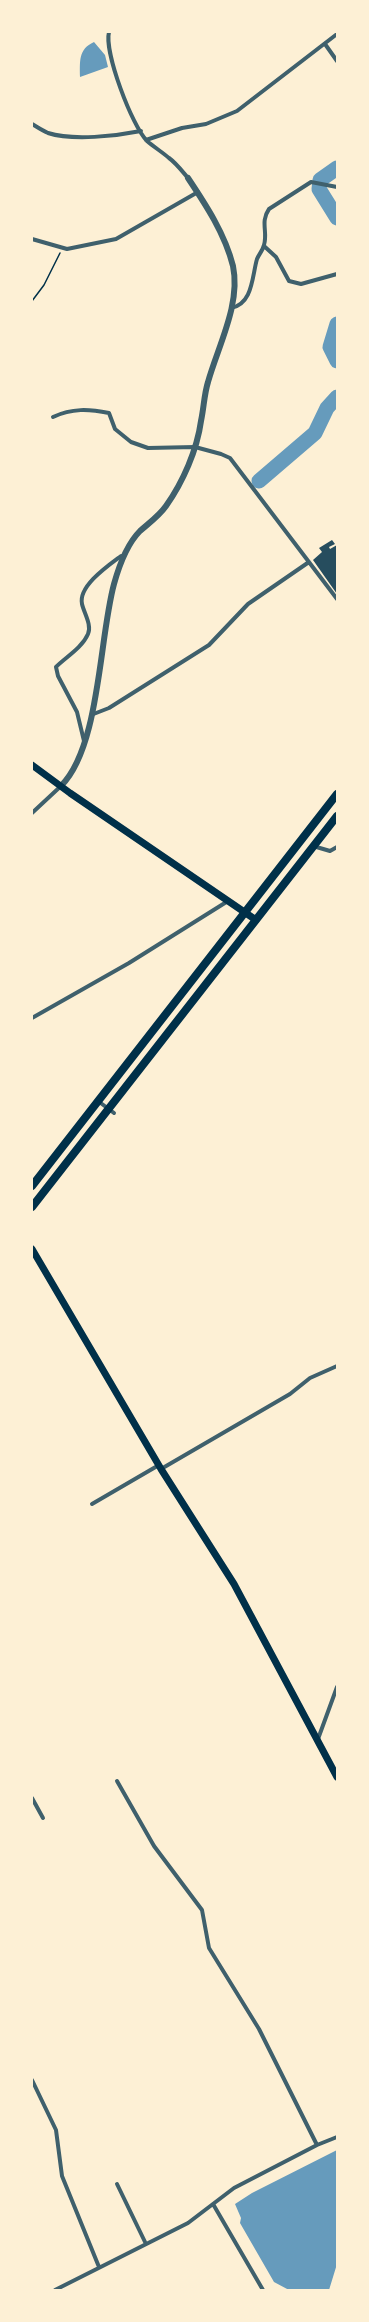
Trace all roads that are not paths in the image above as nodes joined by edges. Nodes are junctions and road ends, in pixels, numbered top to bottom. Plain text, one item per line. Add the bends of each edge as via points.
1 (109, 32) edge
2 (337, 34) edge
3 (325, 44) junction
4 (337, 61) edge
5 (32, 124) edge
6 (141, 131) junction
7 (146, 140) junction
8 (188, 178) joint
9 (337, 186) edge
10 (198, 192) junction
11 (32, 239) edge
12 (264, 246) junction
13 (337, 274) edge
14 (230, 308) junction
15 (53, 417) dead end
16 (195, 447) junction
17 (124, 556) junction
18 (309, 562) junction
19 (337, 599) edge
20 (91, 715) junction
21 (84, 742) junction
22 (32, 765) edge
23 (61, 786) junction
24 (337, 794) edge
25 (32, 813) edge
26 (337, 816) edge
27 (313, 846) junction
28 (337, 847) edge
29 (228, 901) junction
30 (245, 912) junction
31 (256, 920) junction
32 (32, 1018) edge
33 (98, 1101) junction
34 (111, 1111) junction
35 (32, 1186) edge
36 (32, 1207) edge
37 (32, 1249) edge
38 (337, 1366) edge
39 (160, 1467) junction
40 (92, 1504) dead end
41 (337, 1687) edge
42 (317, 1740) junction
43 (337, 1776) edge
44 (117, 1781) dead end
45 (32, 1798) edge
46 (42, 1818) dead end
47 (32, 2080) edge
48 (337, 2137) edge
49 (317, 2146) junction
50 (117, 2184) dead end
51 (213, 2204) junction
52 (146, 2244) junction
53 (99, 2267) junction
54 (55, 2290) edge
55 (263, 2290) edge

1 - 6 street via 108,49 111,62
2 - 3 street
3 - 4 street
3 - 7 street via 237,111 206,124 182,128
5 - 6 street via 48,133 73,136
6 - 7 street
7 - 8 street via 170,158
8 - 10 street
9 - 12 street via 311,182 269,209 263,224
10 - 11 street via 116,239 67,249
10 - 14 street via 216,222 233,267 234,284
12 - 13 street via 276,257 289,281 301,284
12 - 14 street via 259,253 252,286 243,302
14 - 16 street via 207,383
15 - 16 street via 88,409 109,413 115,429 131,442 148,448
16 - 17 street via 166,505 139,532
16 - 18 street via 230,458
17 - 20 street via 114,586
17 - 21 street via 98,572 86,590 81,603 88,622 88,632 82,643 56,667 77,712
18 - 19 street
18 - 20 street via 248,604 209,645 109,708
20 - 21 street
21 - 23 street via 80,758 69,778
22 - 23 main road
23 - 25 street
23 - 29 main road
24 - 30 highway
26 - 27 highway
27 - 28 street via 330,851
27 - 31 highway
29 - 30 main road
29 - 32 street via 129,963
30 - 31 main road
30 - 33 highway
31 - 34 highway
33 - 34 street
33 - 35 highway
34 - 36 highway
37 - 39 main road
38 - 39 street via 310,1378 290,1394
39 - 40 street
39 - 42 main road via 234,1584
41 - 42 street
42 - 43 main road
44 - 49 street via 154,1846 202,1910 209,1948 259,2029
45 - 46 street
47 - 53 street via 56,2130 62,2176
48 - 49 street
49 - 51 street via 234,2188
50 - 52 street
51 - 52 street via 188,2223
51 - 55 street
52 - 53 street
53 - 54 street

